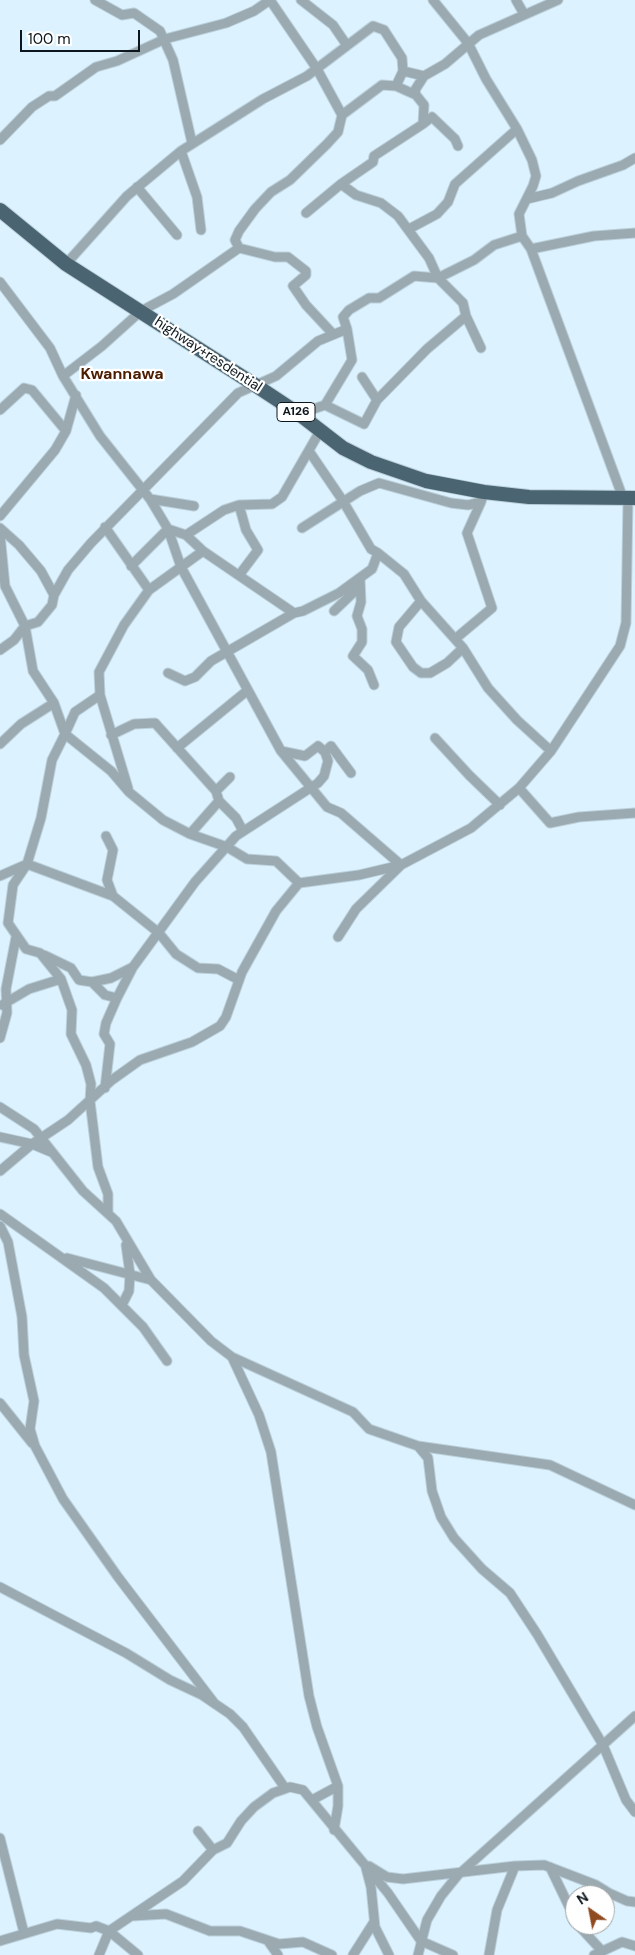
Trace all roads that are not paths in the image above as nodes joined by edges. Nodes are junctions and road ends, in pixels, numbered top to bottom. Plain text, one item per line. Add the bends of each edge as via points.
1 (95, 0) edge
2 (270, 0) edge
3 (301, 0) edge
4 (433, 0) edge
5 (516, 0) edge
6 (557, 0) edge
7 (524, 14) junction
8 (165, 38) junction
9 (468, 43) junction
10 (346, 44) junction
11 (317, 69) junction
12 (403, 71) junction
13 (424, 76) junction
14 (396, 86) junction
15 (416, 95) junction
16 (342, 115) junction
17 (423, 124) junction
18 (518, 129) junction
19 (0, 140) edge
20 (192, 143) junction
21 (458, 146) dead end
22 (181, 150) junction
23 (635, 158) edge
24 (341, 184) junction
25 (137, 188) junction
26 (527, 199) junction
27 (0, 210) edge
28 (306, 213) dead end
29 (519, 214) junction
30 (409, 229) junction
31 (201, 230) dead end
32 (635, 234) edge
33 (177, 236) dead end
34 (522, 236) junction
35 (507, 240) junction
36 (239, 248) junction
37 (531, 249) junction
38 (66, 264) junction
39 (438, 278) junction
40 (0, 282) edge
41 (141, 311) junction
42 (466, 316) junction
43 (347, 329) junction
44 (333, 334) junction
45 (481, 348) dead end
46 (63, 376) junction
47 (362, 377) dead end
48 (256, 385) junction
49 (76, 395) junction
50 (377, 400) junction
51 (325, 405) junction
52 (0, 410) edge
53 (299, 414) junction
54 (66, 431) junction
55 (320, 431) junction
56 (309, 451) junction
57 (142, 490) junction
58 (482, 497) junction
59 (629, 498) edge
60 (150, 499) junction
61 (343, 501) junction
62 (239, 505) junction
63 (194, 506) dead end
64 (0, 516) edge
65 (105, 527) junction
66 (0, 528) edge
67 (302, 528) dead end
68 (168, 529) junction
69 (0, 534) edge
70 (186, 535) junction
71 (203, 551) junction
72 (378, 553) junction
73 (131, 566) junction
74 (181, 567) junction
75 (240, 574) junction
76 (360, 578) junction
77 (351, 584) junction
78 (150, 590) junction
79 (54, 595) junction
80 (421, 601) junction
81 (334, 611) dead end
82 (294, 613) junction
83 (25, 626) junction
84 (455, 639) junction
85 (463, 648) junction
86 (0, 650) edge
87 (228, 652) junction
88 (168, 672) dead end
89 (374, 686) dead end
90 (248, 690) junction
91 (100, 695) junction
92 (54, 704) junction
93 (65, 734) junction
94 (111, 736) junction
95 (435, 738) dead end
96 (0, 744) edge
97 (177, 748) junction
98 (281, 751) junction
99 (551, 751) junction
100 (324, 752) junction
101 (352, 773) dead end
102 (230, 777) dead end
103 (311, 787) junction
104 (519, 788) junction
105 (216, 791) junction
106 (129, 792) junction
107 (219, 801) junction
108 (500, 805) junction
109 (635, 814) edge
110 (243, 831) junction
111 (190, 834) junction
112 (106, 836) dead end
113 (227, 847) junction
114 (27, 864) junction
115 (402, 865) junction
116 (0, 876) edge
117 (299, 882) junction
118 (112, 896) junction
119 (0, 915) edge
120 (8, 924) junction
121 (159, 933) junction
122 (16, 937) junction
123 (338, 937) dead end
124 (40, 953) junction
125 (133, 967) junction
126 (61, 980) junction
127 (239, 980) junction
128 (92, 982) junction
129 (117, 998) junction
130 (3, 1005) edge
131 (0, 1038) edge
132 (105, 1089) junction
133 (90, 1100) junction
134 (0, 1107) edge
135 (0, 1137) edge
136 (42, 1139) junction
137 (32, 1144) junction
138 (54, 1154) junction
139 (0, 1171) edge
140 (108, 1213) junction
141 (0, 1214) edge
142 (0, 1226) edge
143 (126, 1239) junction
144 (62, 1257) junction
145 (130, 1274) junction
146 (151, 1280) junction
147 (122, 1305) junction
148 (232, 1356) junction
149 (167, 1361) dead end
150 (0, 1402) edge
151 (35, 1446) junction
152 (418, 1446) junction
153 (635, 1505) edge
154 (0, 1587) edge
155 (216, 1704) junction
156 (635, 1716) edge
157 (603, 1745) junction
158 (338, 1786) junction
159 (285, 1788) junction
160 (312, 1800) junction
161 (635, 1812) edge
162 (334, 1830) junction
163 (198, 1831) dead end
164 (0, 1838) edge
165 (213, 1850) junction
166 (364, 1863) junction
167 (515, 1866) junction
168 (550, 1867) junction
169 (460, 1873) junction
170 (565, 1898) edge
171 (635, 1902) edge
172 (132, 1916) junction
173 (374, 1922) junction
174 (109, 1931) junction
175 (24, 1934) junction
176 (585, 1935) edge
177 (0, 1940) edge
178 (421, 1940) junction
179 (268, 1941) junction
180 (635, 1946) edge
181 (598, 1953) edge
182 (99, 1955) edge
183 (138, 1955) edge
184 (278, 1955) edge
185 (332, 1955) edge
186 (353, 1955) edge
187 (389, 1955) edge
188 (418, 1955) edge
189 (454, 1955) edge
190 (489, 1955) edge

1 - 8 street via 122,15 134,13 152,24
2 - 8 street via 226,23
2 - 11 street
3 - 10 street via 333,25
4 - 9 street
5 - 7 street
6 - 7 street
7 - 9 street via 478,35
8 - 19 street via 117,61 96,67 55,96 49,96 32,107
8 - 20 street via 179,81
9 - 13 street via 445,64
9 - 18 street via 486,79
10 - 11 street
10 - 12 street via 373,26 384,30 402,58
11 - 16 street
11 - 20 street
12 - 13 street
12 - 14 street
13 - 15 street via 417,84
14 - 15 street
14 - 16 street via 376,87
15 - 17 street via 424,105
16 - 36 street via 338,132 327,144 255,209 235,240
17 - 21 street via 432,117
17 - 24 street via 374,156 374,162
18 - 26 street via 536,176
18 - 30 street via 455,184 448,202 437,214
20 - 22 street
22 - 25 street
22 - 31 street via 197,197
23 - 26 street via 552,193
24 - 28 street
24 - 30 street via 356,195 381,203
25 - 33 street
25 - 38 street via 83,242
26 - 29 street
27 - 38 highway, highway+resdential / A126
29 - 34 street
29 - 35 street
30 - 39 street
32 - 37 street via 594,236
34 - 35 street
34 - 37 street
35 - 39 street
36 - 41 street via 173,294
36 - 44 street via 288,257 306,271 306,275 293,286
37 - 59 street
38 - 41 highway, highway+resdential / A126
39 - 42 street via 463,302
39 - 43 street via 414,276 379,298 369,298 343,316
40 - 46 street via 50,348
41 - 46 street
41 - 48 highway, highway+resdential / A126
42 - 45 street
42 - 50 street via 427,349
43 - 44 street
43 - 51 street via 352,360
44 - 48 street via 318,341 276,376
46 - 49 street
47 - 50 street
48 - 53 highway, highway+resdential / A126
48 - 57 street via 238,393
49 - 54 street
49 - 57 street via 100,436
50 - 51 street via 364,424
51 - 53 street
52 - 54 street via 24,388 32,390
53 - 55 highway, highway+resdential / A126
54 - 64 street via 55,450
55 - 56 street
55 - 58 highway, highway+resdential / A126 via 343,448 397,473
56 - 61 street
56 - 62 street via 282,497 272,504
57 - 60 street
57 - 65 street
58 - 59 highway, highway+resdential / A126
58 - 61 street via 468,504 451,503 379,483
58 - 84 street via 467,533 492,608
59 - 99 street via 626,623 620,646
60 - 63 street
60 - 68 street
61 - 67 street
61 - 72 street via 371,548
62 - 70 street via 224,510
62 - 75 street via 246,530 258,550
65 - 73 street
65 - 79 street via 68,570
66 - 79 street via 41,571
68 - 70 street
68 - 73 street
68 - 74 street
69 - 83 street via 5,586
70 - 71 street
71 - 74 street
71 - 75 street
72 - 76 street via 372,569
72 - 80 street via 404,574
73 - 78 street
74 - 78 street
74 - 87 street
75 - 82 street
76 - 77 street
76 - 89 street via 361,602 357,616 362,642 354,656 368,670
77 - 81 street via 355,591
77 - 82 street via 324,601
78 - 91 street via 124,625 99,672
79 - 83 street via 52,605 38,622
80 - 84 street
80 - 85 street via 399,627 396,642 413,667 421,673 430,673
82 - 87 street
83 - 86 street
83 - 92 street via 33,671
84 - 85 street
85 - 99 street via 488,688
87 - 88 street via 185,682
87 - 90 street
90 - 97 street
90 - 98 street
91 - 93 street via 75,712
91 - 94 street
92 - 93 street
92 - 96 street via 21,724
93 - 106 street via 111,772
93 - 114 street via 52,760 41,818
94 - 97 street via 134,724 155,723
94 - 106 street
95 - 108 street
97 - 105 street
98 - 100 street via 305,756 318,746
98 - 103 street
99 - 104 street
100 - 101 street via 331,746
100 - 103 street via 328,761 324,776
102 - 105 street
103 - 110 street
103 - 115 street via 327,807 341,813
104 - 108 street
104 - 109 street via 550,823 579,817
105 - 107 street
106 - 111 street via 163,820
107 - 110 street via 236,818
107 - 111 street
108 - 115 street via 472,828
110 - 113 street
111 - 113 street
112 - 118 street via 113,850 108,880
113 - 117 street via 247,859 276,861
113 - 121 street via 195,882
114 - 116 street
114 - 118 street
114 - 120 street via 12,885
115 - 117 street via 359,875
115 - 123 street via 356,909
117 - 127 street via 276,911
118 - 121 street
119 - 120 street
120 - 122 street
121 - 125 street
121 - 127 street via 176,954 198,968 218,969
122 - 124 street via 26,948
122 - 130 street
124 - 126 street
124 - 128 street via 71,968 79,980
125 - 128 street via 111,978
125 - 129 street
126 - 130 street via 29,989
126 - 133 street via 72,1010 71,1034 90,1076
127 - 132 street via 220,1026 185,1044 140,1060
128 - 129 street via 105,994
129 - 132 street via 104,1034 110,1044
130 - 131 street via 7,1013
132 - 133 street
133 - 136 street
133 - 140 street via 98,1167 108,1194
134 - 136 street
135 - 137 street
136 - 137 street
136 - 138 street
137 - 138 street
137 - 139 street
138 - 140 street via 83,1191
140 - 143 street
141 - 144 street
142 - 151 street via 8,1242 22,1317 24,1355 34,1401 30,1429
143 - 145 street
143 - 146 street
144 - 145 street
144 - 147 street
145 - 146 street
145 - 147 street via 129,1290
146 - 148 street via 211,1340
147 - 149 street via 143,1327
148 - 152 street via 354,1412 369,1429
148 - 158 street via 259,1415 271,1452 309,1696
150 - 151 street
151 - 155 street via 63,1499 118,1577
152 - 153 street via 550,1465
152 - 157 street via 428,1458 440,1517 454,1538 510,1593
154 - 155 street
155 - 159 street via 243,1727
156 - 157 street
157 - 161 street via 626,1800
157 - 169 street
158 - 160 street
158 - 162 street
159 - 160 street via 303,1790
159 - 165 street via 254,1807 240,1821 227,1843
160 - 162 street
162 - 166 street
163 - 165 street
164 - 175 street
165 - 172 street via 183,1881
166 - 169 street via 387,1877 403,1879
166 - 173 street via 371,1887
166 - 178 street
167 - 168 street
167 - 169 street
167 - 190 street via 497,1910
168 - 170 street
168 - 171 street via 596,1884 627,1902
169 - 178 street via 427,1920
172 - 174 street
172 - 179 street via 166,1914 210,1931 240,1931
173 - 186 street
173 - 187 street
174 - 175 street via 96,1926 57,1924
174 - 182 street
174 - 183 street
175 - 177 street
176 - 181 street
178 - 188 street
178 - 189 street
179 - 184 street
179 - 185 street via 279,1944 303,1942
180 - 181 street via 622,1942

